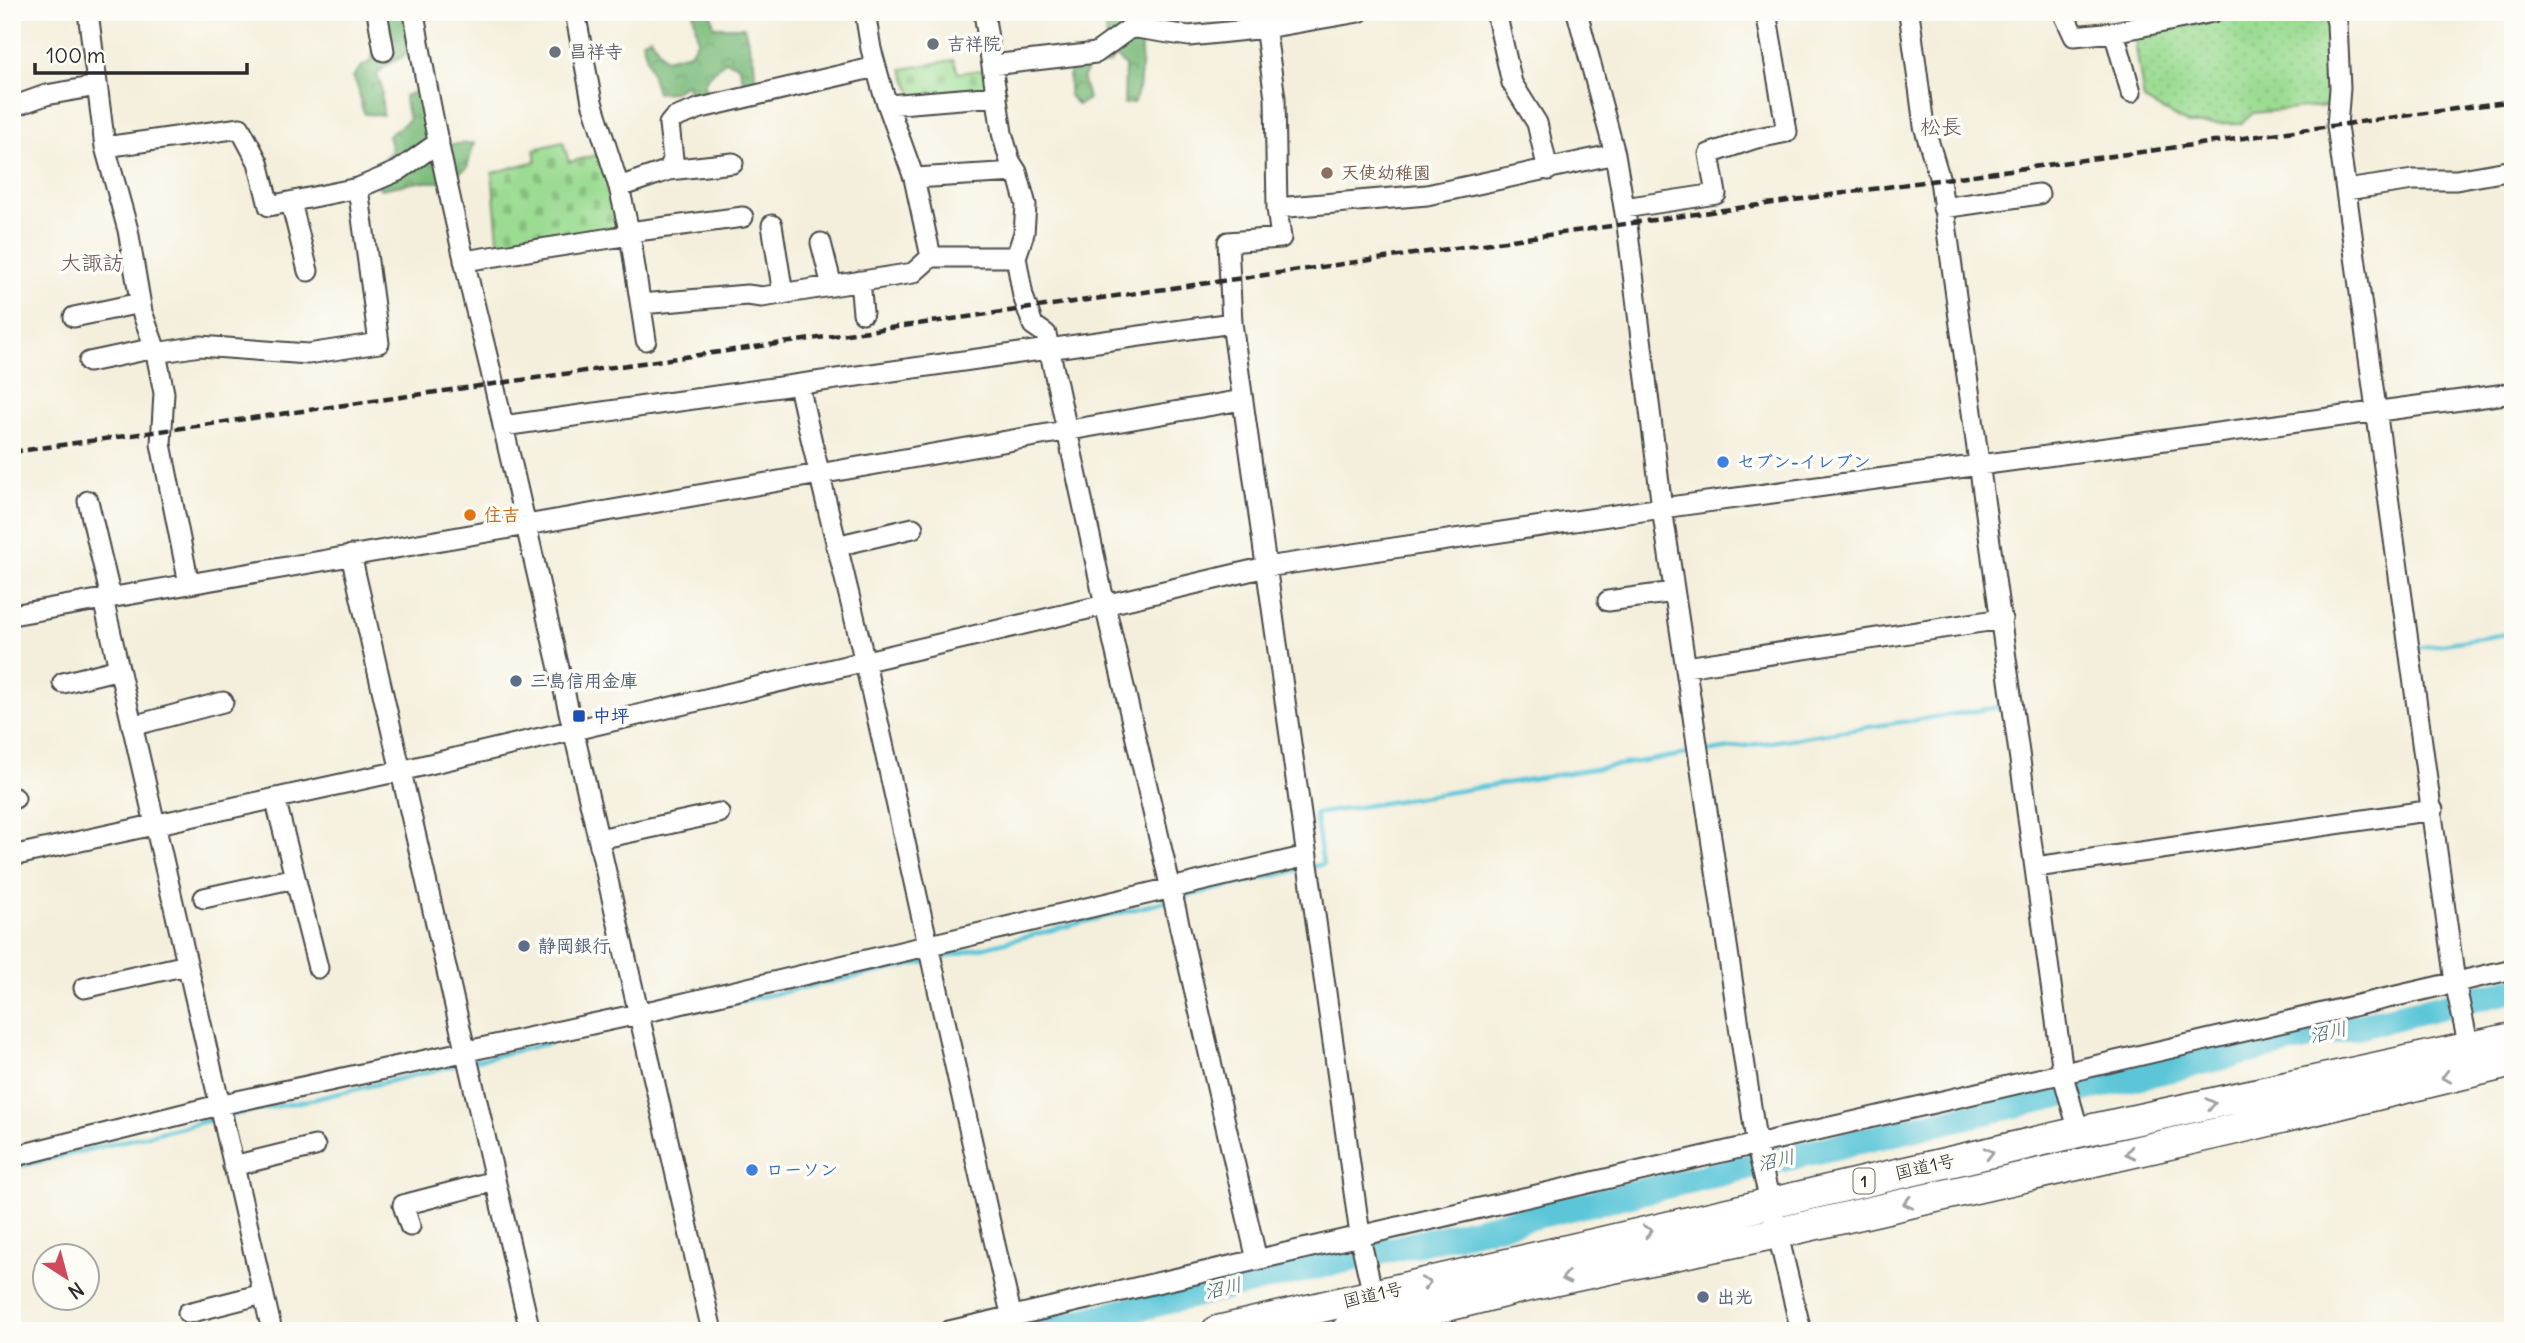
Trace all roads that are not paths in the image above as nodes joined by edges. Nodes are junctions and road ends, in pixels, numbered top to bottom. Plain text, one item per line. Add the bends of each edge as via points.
1 (88, 12) edge
2 (377, 12) edge
3 (414, 12) edge
4 (575, 12) edge
5 (865, 12) edge
6 (984, 12) edge
7 (1357, 12) edge
8 (1496, 12) edge
9 (1577, 12) edge
10 (1766, 12) edge
11 (1909, 12) edge
12 (2063, 12) edge
13 (2213, 12) edge
14 (2328, 13) edge
15 (1264, 20) edge
16 (2114, 32) junction
17 (384, 51) dead end
18 (992, 65) junction
19 (876, 67) junction
20 (97, 86) junction
21 (2131, 92) dead end
22 (997, 96) junction
23 (888, 105) junction
24 (12, 107) edge
25 (439, 142) junction
26 (105, 147) junction
27 (1615, 154) junction
28 (733, 163) dead end
29 (669, 170) junction
30 (1548, 170) junction
31 (2513, 170) edge
32 (1017, 172) junction
33 (914, 178) junction
34 (619, 187) junction
35 (358, 188) junction
36 (2346, 190) junction
37 (2039, 194) dead end
38 (291, 202) junction
39 (1277, 208) junction
40 (1624, 208) junction
41 (1943, 208) junction
42 (743, 217) dead end
43 (772, 225) dead end
44 (629, 234) junction
45 (821, 243) dead end
46 (932, 257) junction
47 (1016, 257) junction
48 (464, 261) junction
49 (308, 271) dead end
50 (860, 281) junction
51 (832, 286) junction
52 (783, 294) junction
53 (140, 303) junction
54 (641, 304) junction
55 (863, 313) dead end
56 (74, 317) dead end
57 (1232, 323) junction
58 (646, 340) dead end
59 (1049, 347) junction
60 (155, 350) junction
61 (89, 362) dead end
62 (799, 385) junction
63 (2513, 393) edge
64 (1242, 400) junction
65 (2377, 410) junction
66 (503, 426) junction
67 (1068, 429) junction
68 (1980, 465) junction
69 (818, 473) junction
70 (89, 501) dead end
71 (1662, 509) junction
72 (527, 526) junction
73 (912, 528) dead end
74 (836, 546) junction
75 (351, 555) junction
76 (1266, 567) junction
77 (189, 584) junction
78 (1674, 592) junction
79 (107, 599) junction
80 (1608, 601) dead end
81 (1105, 605) junction
82 (12, 615) edge
83 (2002, 619) junction
84 (865, 661) junction
85 (1686, 667) junction
86 (119, 669) junction
87 (63, 683) dead end
88 (223, 702) dead end
89 (132, 726) junction
90 (573, 728) junction
91 (400, 771) junction
92 (275, 798) junction
93 (2433, 810) junction
94 (719, 813) dead end
95 (155, 823) junction
96 (599, 839) junction
97 (12, 856) edge
98 (1307, 856) junction
99 (2036, 867) junction
100 (295, 878) junction
101 (1172, 886) junction
102 (204, 898) dead end
103 (927, 945) junction
104 (187, 965) junction
105 (318, 968) dead end
106 (2513, 969) edge
107 (2455, 985) junction
108 (84, 988) dead end
109 (640, 1023) junction
110 (2465, 1034) junction
111 (2513, 1038) edge
112 (464, 1052) junction
113 (2513, 1062) edge
114 (2064, 1076) junction
115 (219, 1105) junction
116 (2076, 1123) junction
117 (1756, 1145) junction
118 (315, 1146) dead end
119 (12, 1157) edge
120 (233, 1166) junction
121 (495, 1181) junction
122 (1767, 1192) junction
123 (410, 1226) dead end
124 (1777, 1233) junction
125 (1361, 1239) junction
126 (1257, 1260) junction
127 (1370, 1284) junction
128 (263, 1294) junction
129 (188, 1313) dead end
130 (1013, 1323) edge
131 (272, 1331) edge
132 (530, 1331) edge
133 (712, 1331) edge
134 (949, 1331) edge
135 (1217, 1331) edge
136 (1346, 1331) edge
137 (1801, 1331) edge

1 - 20 street
2 - 17 street
3 - 25 street
4 - 34 street via 592,102
5 - 19 street
6 - 18 street
7 - 15 street
8 - 30 street via 1512,83 1537,123
9 - 27 street
10 - 40 street via 1787,132 1709,154 1716,194
11 - 41 street via 1924,126
12 - 16 street via 2074,36
13 - 16 street
14 - 36 street via 2340,88 2336,121
15 - 18 street via 1189,36 1129,29 1096,53
15 - 39 street via 1275,98
16 - 21 street
18 - 22 street
19 - 23 street
19 - 29 street via 674,118 669,124 673,159
20 - 24 street
20 - 26 street
22 - 23 street
22 - 32 street via 1002,133
23 - 33 street
25 - 35 street via 398,171
25 - 48 street
26 - 38 street via 240,128 258,162 269,206
26 - 53 street via 128,230
27 - 30 street
27 - 40 street
28 - 29 street
29 - 34 street
30 - 39 street via 1427,195
31 - 36 street
32 - 33 street
32 - 47 street via 1026,205
33 - 46 street
34 - 44 street
35 - 38 street
35 - 60 street via 379,342 309,354 200,346
36 - 65 street
37 - 41 street
38 - 49 street
39 - 57 street via 1280,237 1228,242
40 - 71 street
41 - 68 street
42 - 44 street
43 - 52 street
44 - 48 street
44 - 54 street
45 - 51 street
46 - 47 street
46 - 50 street via 913,273
47 - 59 street via 1026,309 1032,325 1046,334
48 - 66 street
50 - 51 street
50 - 55 street
51 - 52 street
52 - 54 street
53 - 56 street
53 - 60 street
54 - 58 street
57 - 59 street
57 - 64 street
59 - 62 street
59 - 67 street
60 - 61 street
60 - 77 street via 164,393 161,444
62 - 66 street
62 - 69 street
63 - 65 street
64 - 67 street
64 - 76 street
65 - 68 street
65 - 93 street
66 - 72 street
67 - 69 street
67 - 81 street
68 - 71 street
68 - 83 street
69 - 72 street
69 - 74 street
70 - 79 street
71 - 76 street
71 - 78 street
72 - 75 street
72 - 90 street
73 - 74 street
74 - 84 street
75 - 77 street
75 - 91 street
76 - 81 street
76 - 98 street
77 - 79 street
78 - 80 street
78 - 85 street
79 - 82 street
79 - 86 street
81 - 84 street
81 - 101 street
83 - 85 street
83 - 99 street
84 - 90 street
84 - 103 street
85 - 117 street
86 - 87 street
86 - 89 street
88 - 89 street
89 - 95 street
90 - 91 street
90 - 96 street
91 - 92 street
91 - 112 street
92 - 95 street
92 - 100 street
93 - 99 street
93 - 107 street
94 - 96 street
95 - 97 street
95 - 104 street
96 - 109 street
98 - 101 street
98 - 125 street
99 - 114 street
100 - 102 street
100 - 105 street
101 - 103 street
101 - 126 street
103 - 109 street
103 - 130 street
104 - 108 street
104 - 115 street
106 - 107 street
107 - 110 street
107 - 114 street
109 - 112 street
109 - 133 street
110 - 111 highway, 国道1号 / 1
116 -> 110 highway, 国道1号 / 1
112 - 115 street
112 - 121 street
113 -> 124 highway, 国道1号 / 1
114 - 116 street
114 - 117 street
115 - 119 street
115 - 120 street
122 -> 116 highway, 国道1号 / 1
117 - 122 street
117 - 125 street
118 - 120 street
120 - 128 street
121 - 123 street via 403,1205
121 - 132 street
122 - 124 street
127 -> 122 highway, 国道1号 / 1
124 -> 136 highway, 国道1号 / 1
124 - 137 street
125 - 126 street
125 - 127 street
126 - 130 street
127 - 135 highway, 国道1号 / 1
128 - 129 street
128 - 131 street
130 - 134 street

